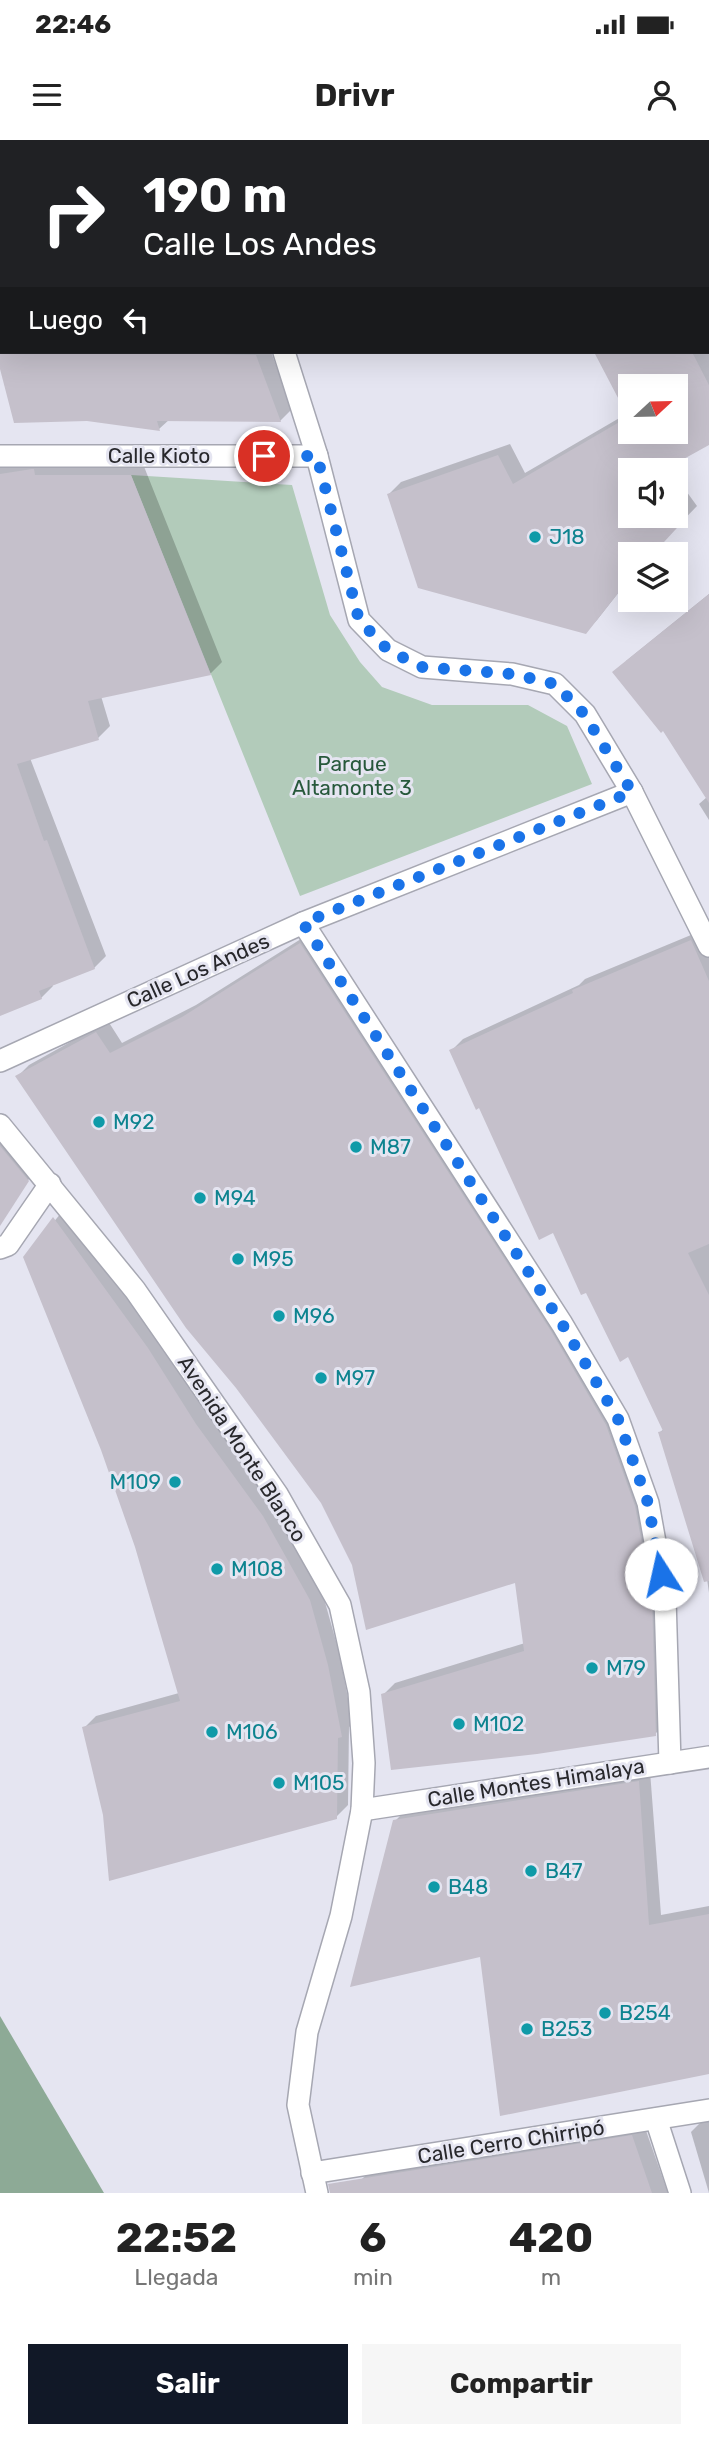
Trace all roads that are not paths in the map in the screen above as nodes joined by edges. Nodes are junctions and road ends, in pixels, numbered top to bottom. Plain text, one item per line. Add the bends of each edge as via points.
1 (285, 354) edge
2 (0, 456) edge
3 (317, 456) junction
4 (632, 792) junction
5 (303, 923) junction
6 (709, 946) edge
7 (0, 1061) edge
8 (0, 1125) edge
9 (50, 1184) junction
10 (0, 1248) edge
11 (709, 1757) edge
12 (670, 1763) junction
13 (362, 1810) junction
14 (709, 2110) edge
15 (656, 2119) junction
16 (314, 2183) edge
17 (680, 2193) edge

1 - 3 street
2 - 3 street, Calle Kioto
3 - 4 street via 359,620 388,650 422,667 512,674 555,684 584,714
4 - 5 street, Calle Los Andes
4 - 6 street
5 - 7 street, Calle Los Andes
5 - 12 street via 562,1324 618,1419 648,1503 665,1598
8 - 9 street, Avenida Monte Blanco
9 - 10 street via 8,1245
9 - 13 street, Avenida Monte Blanco via 135,1290 277,1494 340,1605 359,1692
11 - 12 street, Calle Montes Himalaya
12 - 13 street, Calle Montes Himalaya
13 - 16 street, Avenida Monte Blanco via 341,1916 307,2032 298,2105
14 - 15 street, Calle Cerro Chirripó
15 - 16 street, Calle Cerro Chirripó
15 - 17 street

